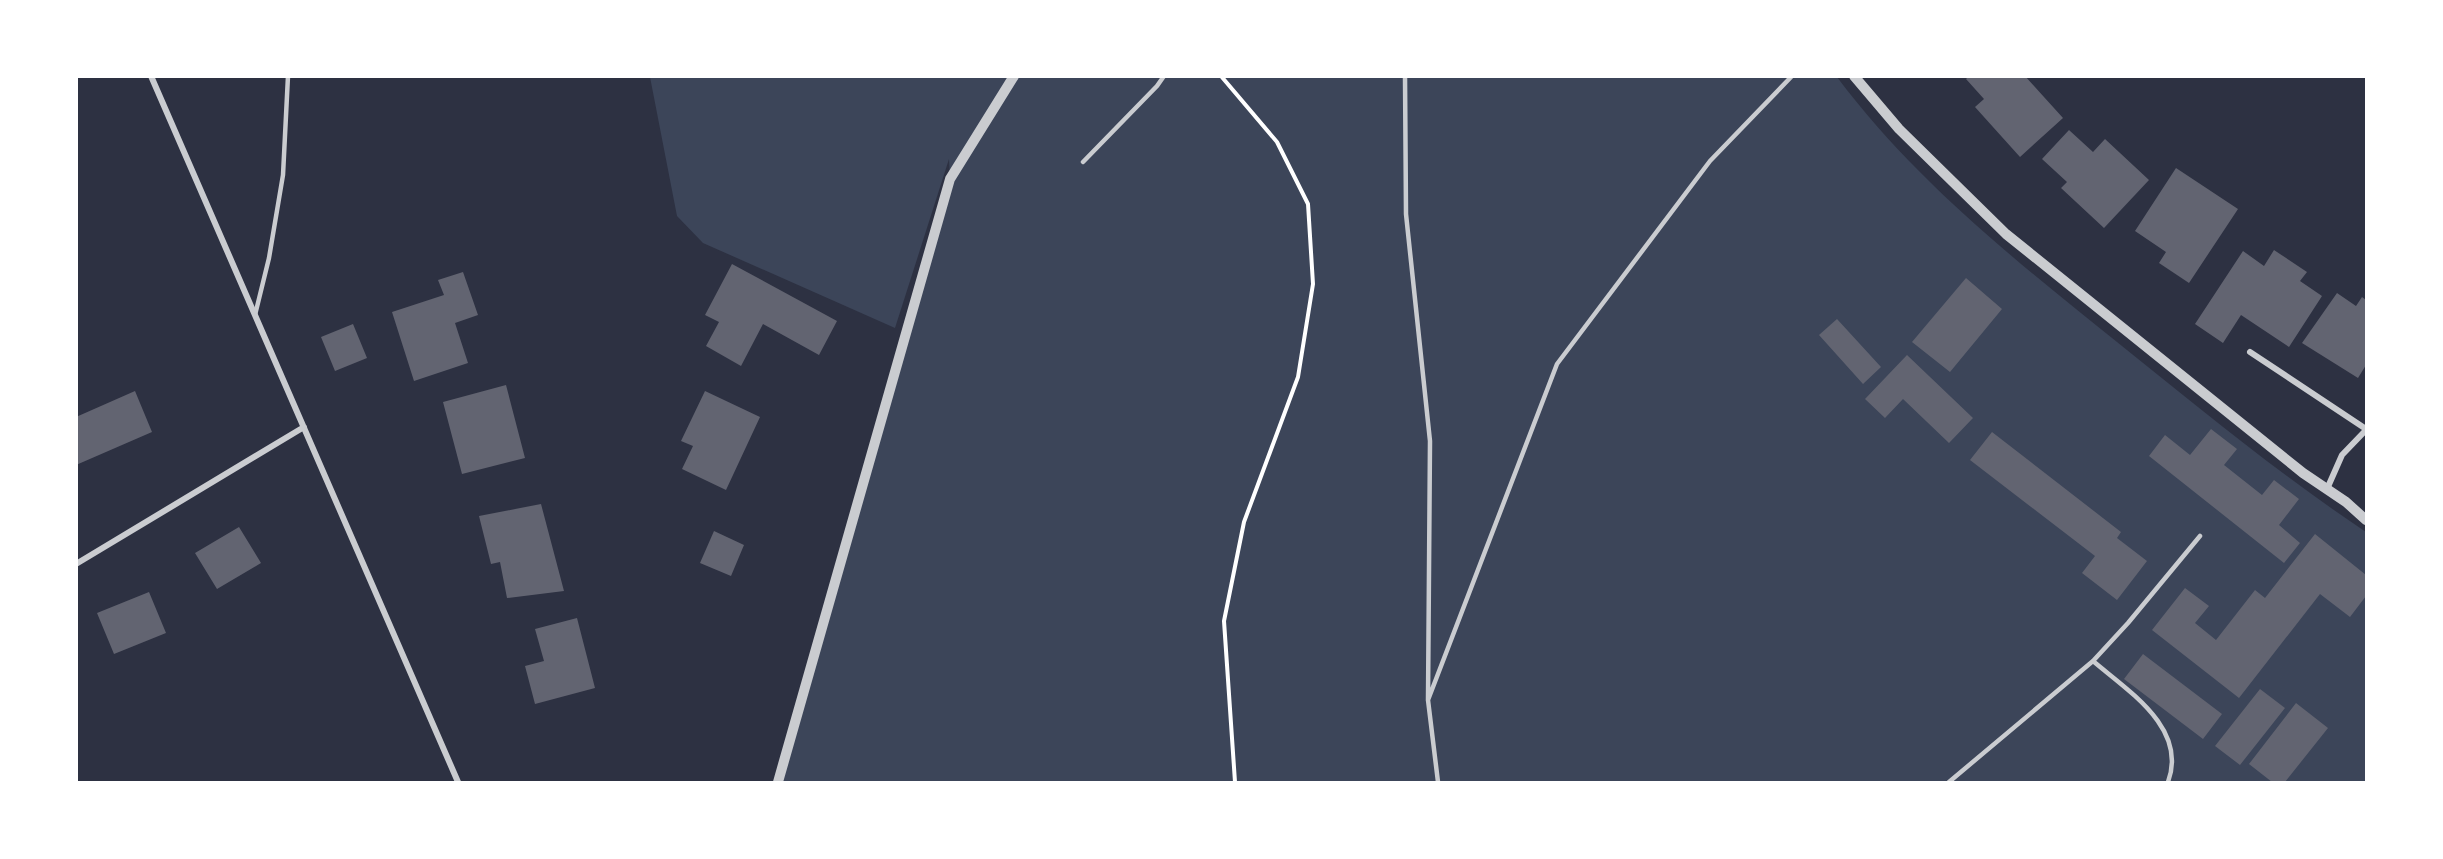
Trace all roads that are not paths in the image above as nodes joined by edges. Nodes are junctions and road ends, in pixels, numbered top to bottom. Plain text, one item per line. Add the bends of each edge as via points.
1 (151, 76) edge
2 (288, 76) edge
3 (1014, 76) edge
4 (1164, 76) edge
5 (1405, 76) edge
6 (1792, 76) edge
7 (1854, 76) edge
8 (1083, 162) dead end
9 (255, 315) junction
10 (2250, 352) dead end
11 (304, 427) junction
12 (2367, 430) edge
13 (2326, 489) junction
14 (2367, 520) edge
15 (2200, 536) dead end
16 (76, 564) edge
17 (2093, 661) junction
18 (1428, 700) junction
19 (458, 783) edge
20 (778, 783) edge
21 (1438, 783) edge
22 (1949, 783) edge
23 (2168, 783) edge

1 - 9 street
2 - 9 lane via 283,175
3 - 20 street via 950,179
4 - 8 lane
5 - 18 lane via 1406,214 1430,441
6 - 18 lane via 1710,161 1557,364
7 - 13 street via 1899,129 2006,234
9 - 11 street
10 - 12 street
11 - 16 street
11 - 19 street
12 - 13 street via 2342,455
13 - 14 street
15 - 17 lane
17 - 22 lane
17 - 23 lane via 2151,712 2165,732 2171,752
18 - 21 lane

